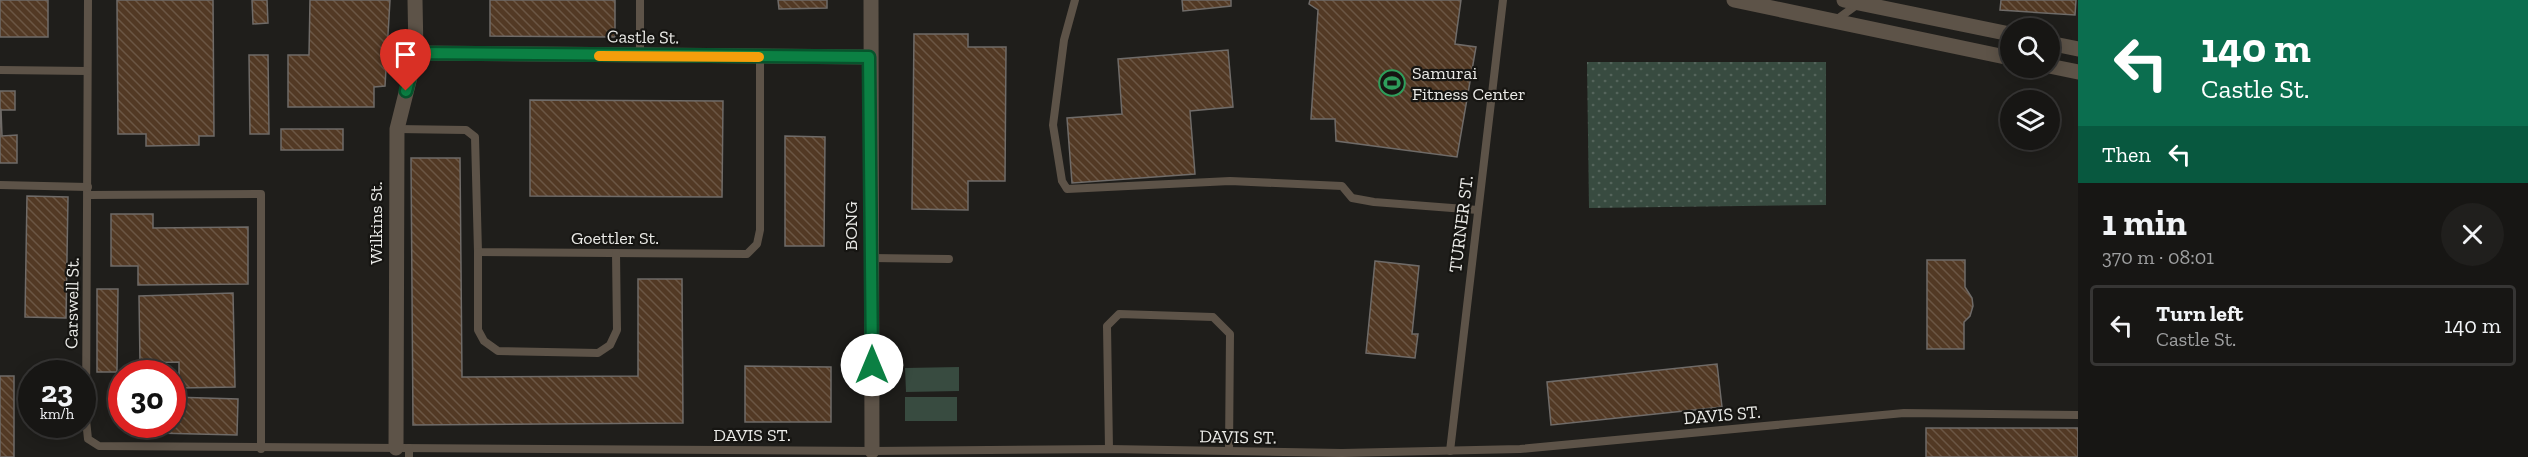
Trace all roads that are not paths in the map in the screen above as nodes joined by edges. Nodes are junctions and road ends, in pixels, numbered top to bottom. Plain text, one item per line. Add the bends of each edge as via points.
1 (88, 0) edge
2 (415, 0) edge
3 (640, 0) edge
4 (871, 0) edge
5 (1075, 0) edge
6 (1503, 0) edge
7 (1734, 0) edge
8 (1854, 1) edge
9 (1835, 21) junction
10 (2000, 32) edge
11 (2060, 45) edge
12 (2078, 49) edge
13 (416, 53) junction
14 (2000, 56) edge
15 (640, 57) junction
16 (760, 57) junction
17 (869, 57) junction
18 (2060, 68) edge
19 (0, 70) edge
20 (87, 71) junction
21 (2078, 72) edge
22 (397, 129) junction
23 (0, 185) edge
24 (88, 191) junction
25 (1478, 210) junction
26 (478, 252) junction
27 (616, 253) junction
28 (871, 258) junction
29 (949, 259) dead end
30 (2078, 415) edge
31 (403, 448) junction
32 (261, 449) junction
33 (1109, 449) junction
34 (872, 451) junction
35 (1229, 451) junction
36 (1450, 451) junction
37 (1088, 453) edge
38 (1520, 453) edge
39 (1342, 455) edge
40 (409, 457) edge

1 - 20 lane, Carswell St.
2 - 13 street, Wilkins St.
3 - 15 lane
4 - 17 street, BONG
5 - 25 lane via 1064,40 1053,125 1066,189 1230,181 1342,186 1352,198 1374,202
6 - 25 lane, TURNER ST.
7 - 9 street
8 - 9 lane
8 - 10 street
9 - 14 street
11 - 12 street
13 - 15 street, Castle St.
13 - 22 street, Wilkins St.
15 - 16 street, Castle St.
16 - 17 street, Castle St.
16 - 27 lane, Goettler St. via 757,244 747,254
17 - 28 street, BONG
18 - 21 street
19 - 20 lane
20 - 24 lane, Carswell St.
22 - 26 lane via 466,130 475,137
22 - 31 street, Wilkins St.
23 - 24 lane
24 - 32 lane, Carswell St. via 88,439 99,446
24 - 32 lane via 261,194
25 - 36 lane, TURNER ST.
26 - 27 lane, Goettler St.
26 - 27 lane via 478,330 484,341 498,351 519,353 598,353 610,345 617,330
28 - 29 lane
28 - 34 street, BONG
30 - 38 lane, DAVIS ST. via 1904,413
31 - 32 lane, Carswell St.
31 - 34 lane, DAVIS ST.
31 - 40 lane
33 - 35 lane, DAVIS ST.
33 - 35 lane via 1107,326 1119,314 1213,317 1230,334
33 - 37 lane, DAVIS ST.
34 - 37 lane, DAVIS ST.
35 - 39 lane, DAVIS ST.
36 - 38 lane, DAVIS ST.
36 - 39 lane, DAVIS ST.

